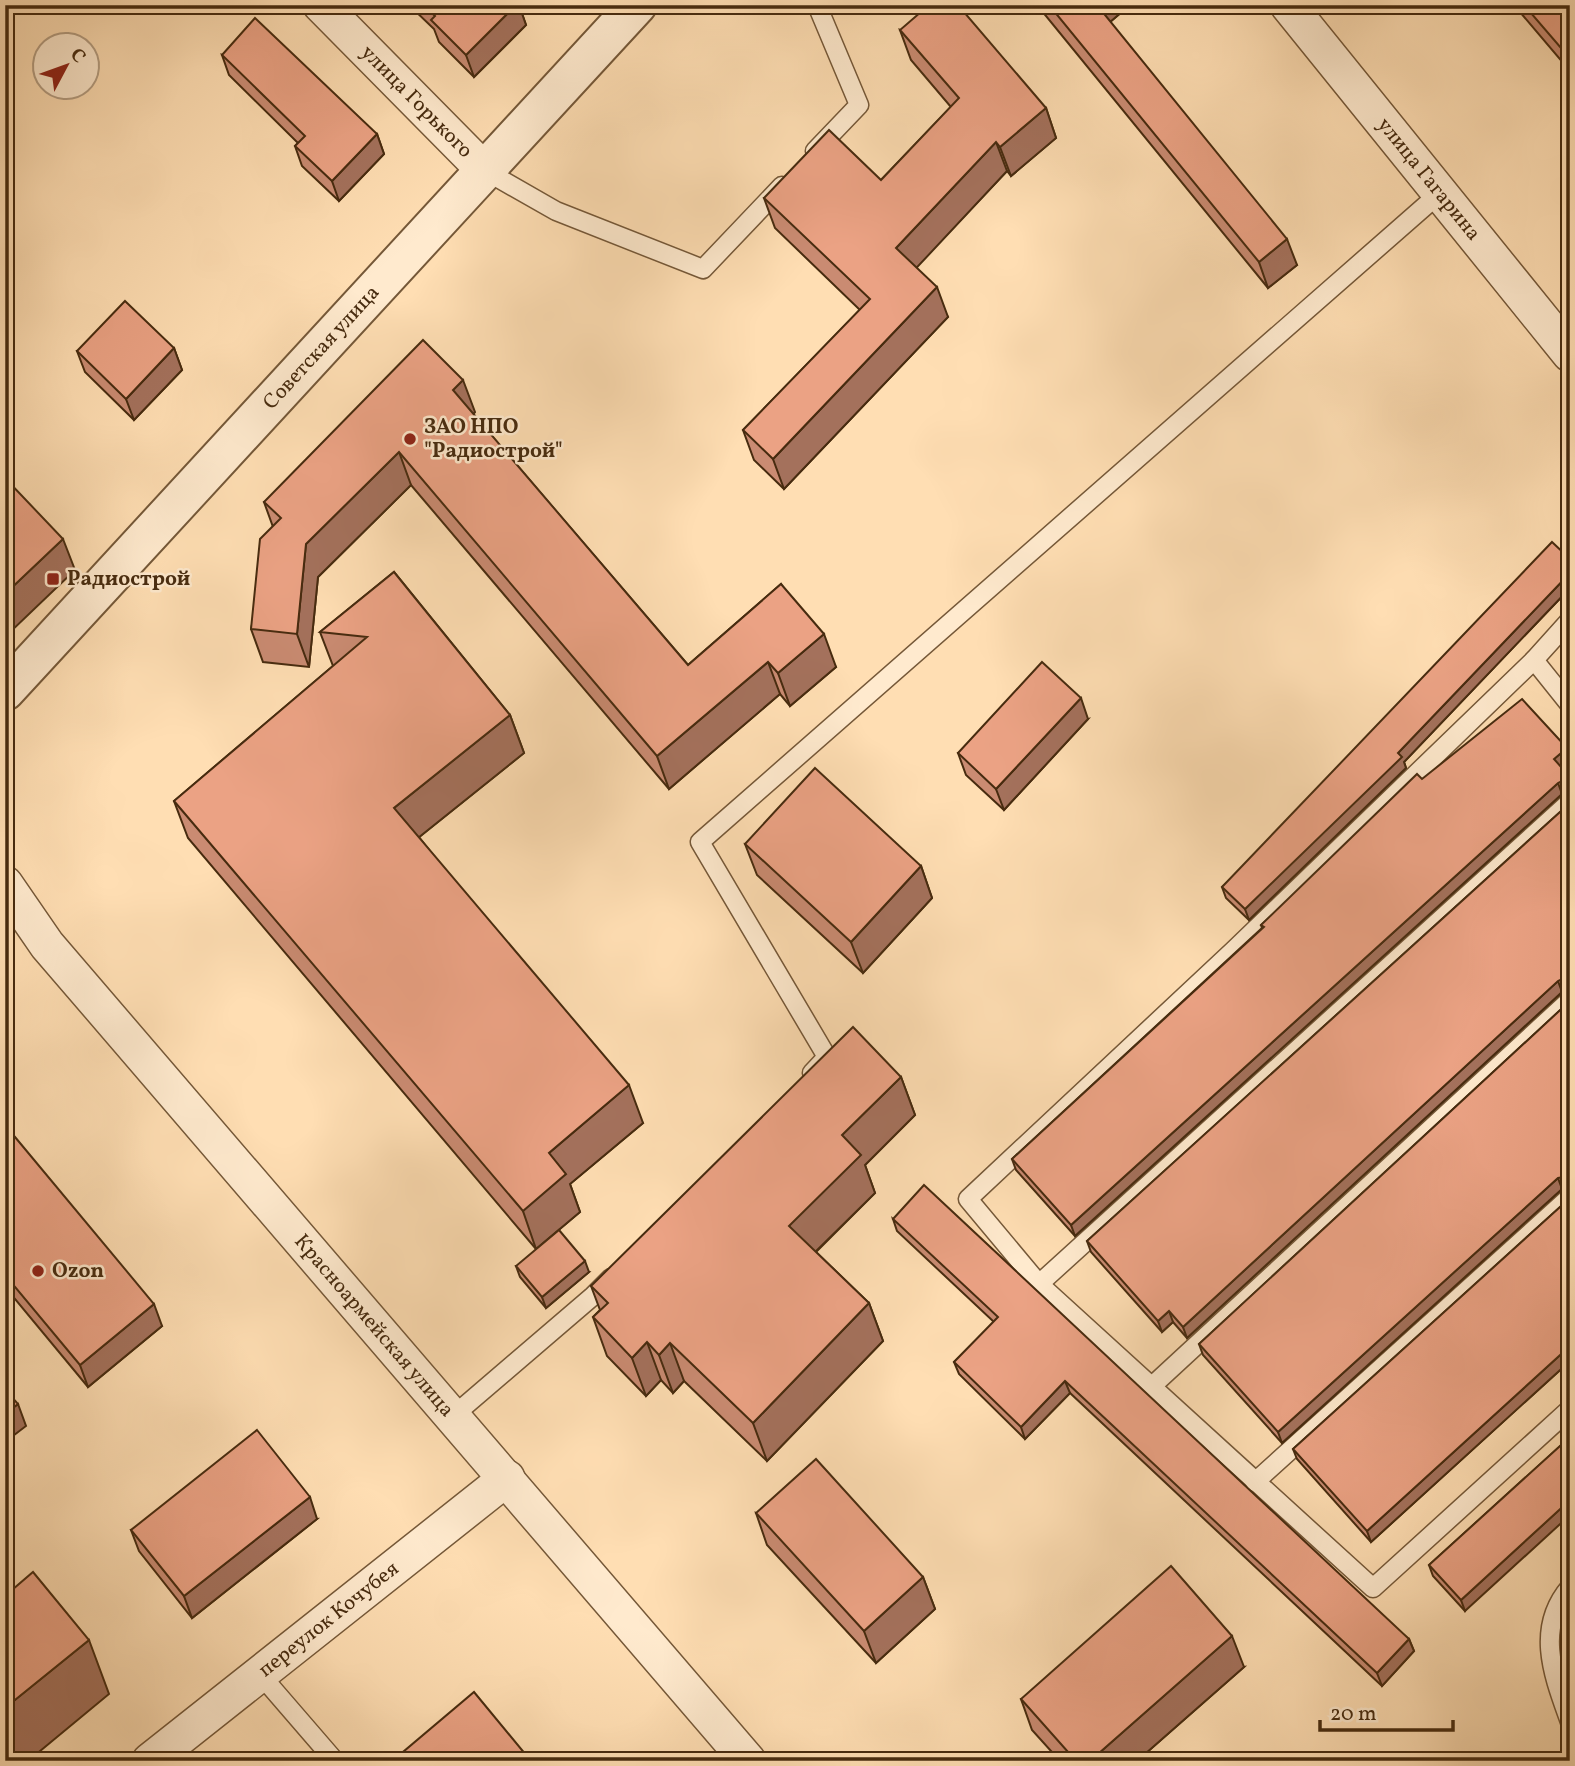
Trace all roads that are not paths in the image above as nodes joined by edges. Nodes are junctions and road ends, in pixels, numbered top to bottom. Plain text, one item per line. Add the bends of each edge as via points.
1 (321, 5) edge
2 (637, 5) edge
3 (817, 5) edge
4 (1288, 5) edge
5 (484, 170) junction
6 (1440, 193) junction
7 (1570, 354) edge
8 (1570, 620) edge
9 (1534, 660) junction
10 (5, 691) edge
11 (1570, 705) edge
12 (1570, 802) edge
13 (5, 884) edge
14 (1570, 1000) edge
15 (797, 1087) edge
16 (1570, 1197) edge
17 (622, 1267) edge
18 (1039, 1284) junction
19 (1151, 1387) junction
20 (1570, 1409) edge
21 (453, 1416) junction
22 (507, 1478) junction
23 (1255, 1482) junction
24 (1570, 1587) edge
25 (259, 1673) junction
26 (1570, 1723) edge
27 (150, 1761) edge
28 (335, 1761) edge
29 (748, 1761) edge

1 - 5 street, улица Горького
2 - 5 street, Советская улица
3 - 5 lane via 859,105 703,269 556,211
4 - 6 street, улица Гагарина
5 - 10 street, Советская улица
6 - 7 street, улица Гагарина
6 - 15 lane via 699,842 827,1057
8 - 9 lane
9 - 11 lane
9 - 18 lane via 968,1199
12 - 18 lane
13 - 21 street, Красноармейская улица via 47,945
14 - 19 lane
16 - 23 lane
17 - 21 lane
18 - 19 lane
19 - 23 lane
20 - 23 lane via 1373,1588
21 - 22 street, Красноармейская улица
22 - 25 street, переулок Кочубея
22 - 29 street, Красноармейская улица
24 - 26 lane via 1558,1601 1550,1634 1550,1667
25 - 27 street, переулок Кочубея
25 - 28 lane

